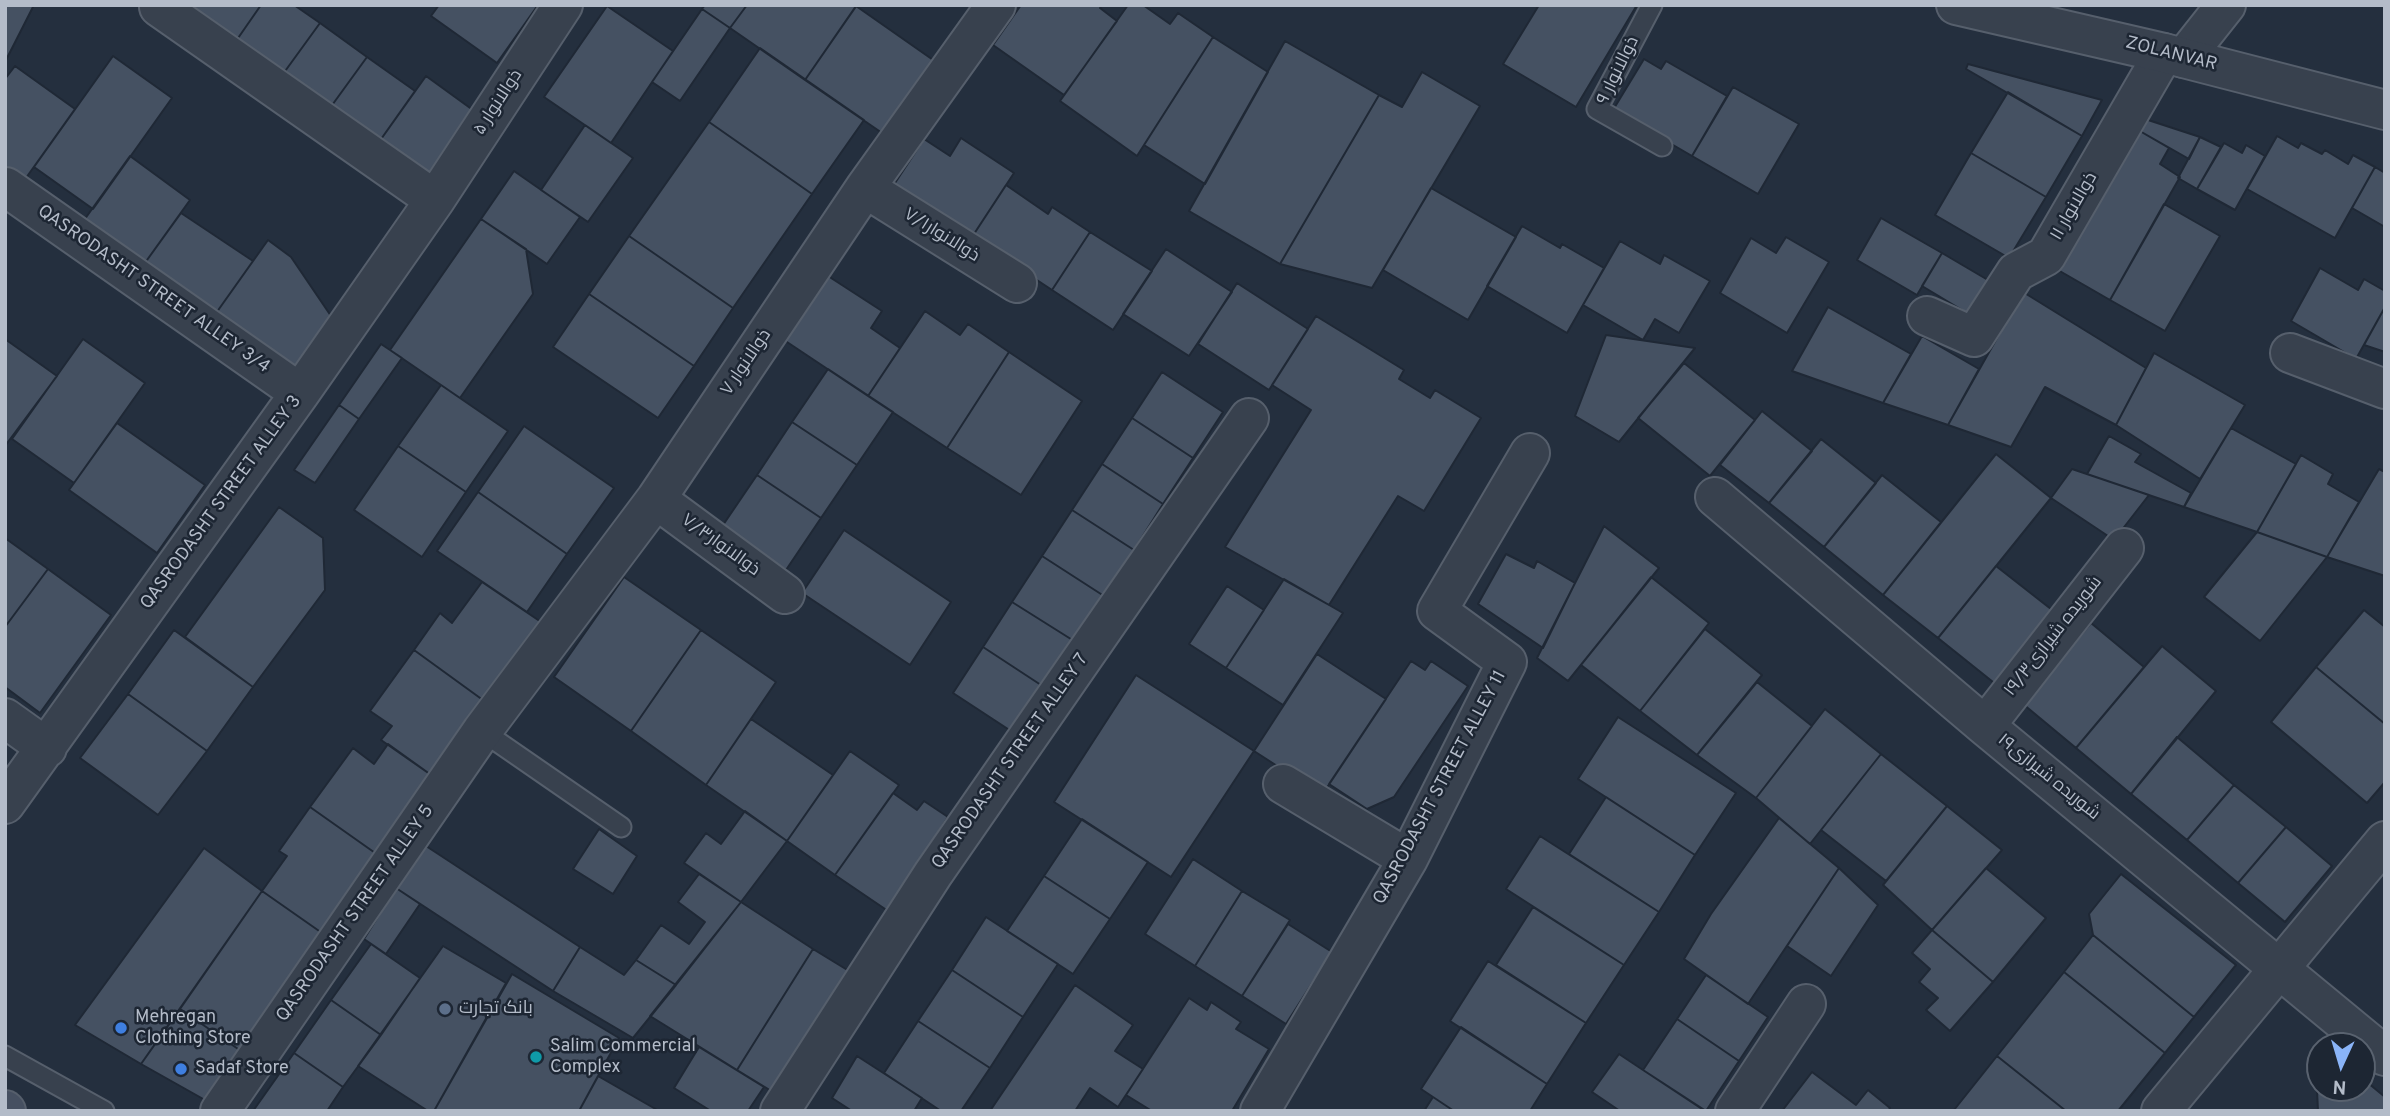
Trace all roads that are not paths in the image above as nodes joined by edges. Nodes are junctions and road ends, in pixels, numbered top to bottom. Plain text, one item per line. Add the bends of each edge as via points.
1 (564, 5) edge
2 (996, 5) edge
3 (1652, 5) edge
4 (1956, 5) edge
5 (2226, 5) edge
6 (159, 7) dead end
7 (2174, 55) junction
8 (2385, 110) edge
9 (1662, 146) dead end
10 (6, 187) edge
11 (866, 188) junction
12 (435, 200) junction
13 (1017, 283) dead end
14 (1927, 316) dead end
15 (2290, 353) dead end
16 (2385, 389) edge
17 (300, 393) junction
18 (1249, 418) dead end
19 (1530, 453) dead end
20 (1715, 497) dead end
21 (656, 499) junction
22 (2124, 548) dead end
23 (785, 594) dead end
24 (5, 718) edge
25 (487, 724) junction
26 (1985, 726) junction
27 (47, 748) junction
28 (1283, 784) dead end
29 (5, 804) edge
30 (621, 827) dead end
31 (2385, 841) edge
32 (1408, 859) junction
33 (2280, 967) junction
34 (1806, 1004) dead end
35 (5, 1056) edge
36 (2385, 1056) edge
37 (104, 1111) edge
38 (220, 1111) edge
39 (780, 1111) edge
40 (1260, 1111) edge
41 (1735, 1111) edge
42 (2161, 1111) edge

1 - 12 street, ذوالانوار ۵
2 - 11 street, ذوالانوار ۷
3 - 9 lane, ذوالانوار ۹ via 1597,109
4 - 7 street, ZOLANVAR
5 - 7 street
6 - 12 street
7 - 8 street, ZOLANVAR
7 - 14 street, ذوالانوار ۱۱ via 2046,256 2017,272 1975,337
10 - 17 street, QASRODASHT STREET ALLEY 3/4
11 - 13 street, ذوالانوار۷/۱
11 - 21 street, ذوالانوار ۷
12 - 17 street, QASRODASHT STREET ALLEY 3
15 - 16 street
17 - 27 street, QASRODASHT STREET ALLEY 3
18 - 39 street, QASRODASHT STREET ALLEY 7 via 933,874
19 - 32 street, QASRODASHT STREET ALLEY 11 via 1437,611 1507,663
20 - 26 street, شوریده شیرازی۱۹
21 - 23 street, ذوالانوار۷/۳
21 - 25 street, ذوالانوار ۷
22 - 26 street, شوریده شیرازی۱۹/۳
24 - 27 street
25 - 30 lane
25 - 38 street, QASRODASHT STREET ALLEY 5
26 - 33 street, شوریده شیرازی۱۹
27 - 29 street, QASRODASHT STREET ALLEY 3
28 - 32 street
31 - 33 street
32 - 40 street, QASRODASHT STREET ALLEY 11
33 - 36 street, شوریده شیرازی۱۹
33 - 42 street
34 - 41 street
35 - 37 lane

